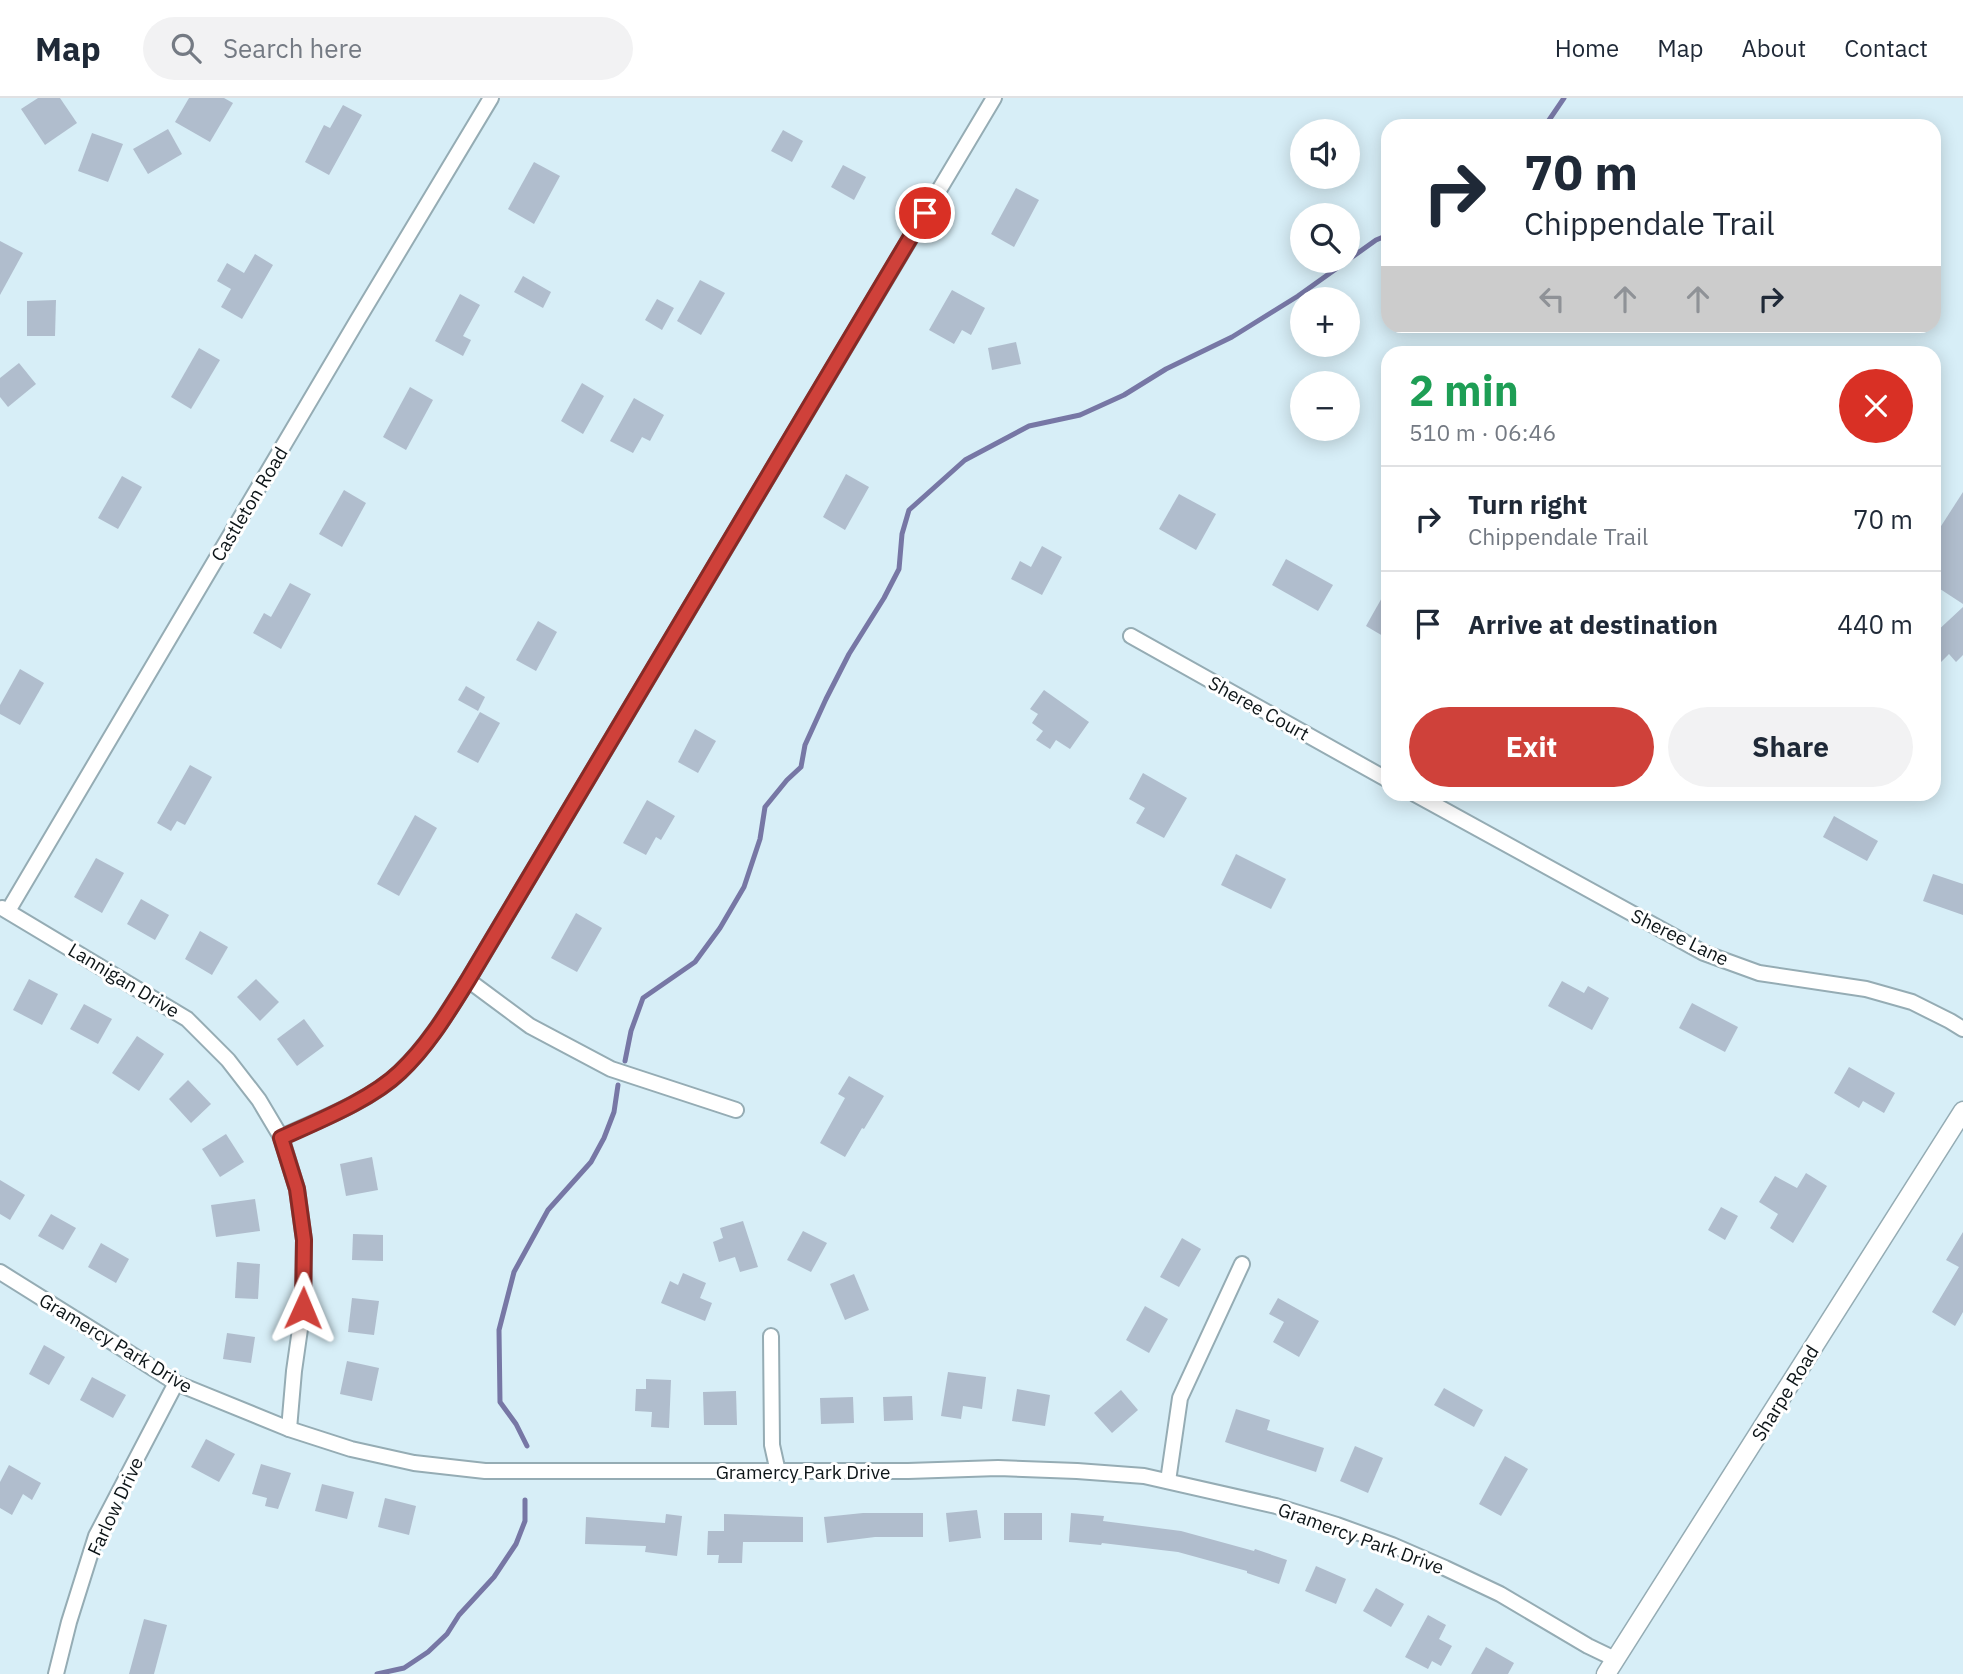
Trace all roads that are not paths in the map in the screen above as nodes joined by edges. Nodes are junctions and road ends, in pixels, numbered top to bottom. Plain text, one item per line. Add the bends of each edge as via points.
1 (491, 98) edge
2 (994, 98) edge
3 (1131, 636) dead end
4 (1381, 776) edge
5 (1428, 801) edge
6 (4, 909) edge
7 (468, 980) junction
8 (1963, 1029) edge
9 (736, 1110) dead end
10 (1963, 1111) edge
11 (281, 1138) junction
12 (1242, 1264) dead end
13 (0, 1272) edge
14 (771, 1336) dead end
15 (176, 1383) junction
16 (289, 1429) junction
17 (778, 1472) junction
18 (1168, 1482) junction
19 (1611, 1667) edge
20 (56, 1674) edge

1 - 6 street, Castleton Road
2 - 7 street
3 - 4 street, Sheree Court
5 - 8 street, Sheree Lane via 1704,953 1759,973 1866,989 1912,1002
6 - 11 street, Lannigan Drive via 187,1018 228,1060
7 - 9 street via 530,1026 611,1069
7 - 11 street via 438,1028 400,1073 372,1093
10 - 19 street, Sharpe Road
11 - 16 street, Lannigan Drive via 297,1189 304,1240 303,1308
12 - 18 street via 1180,1398
13 - 15 street, Gramercy Park Drive
14 - 17 street via 772,1445
15 - 16 street, Gramercy Park Drive
15 - 20 street, Farlow Drive via 96,1536
16 - 17 street, Gramercy Park Drive via 414,1463 485,1471
17 - 18 street, Gramercy Park Drive via 998,1468 1144,1476
18 - 19 street, Gramercy Park Drive via 1276,1506 1392,1545 1500,1594

